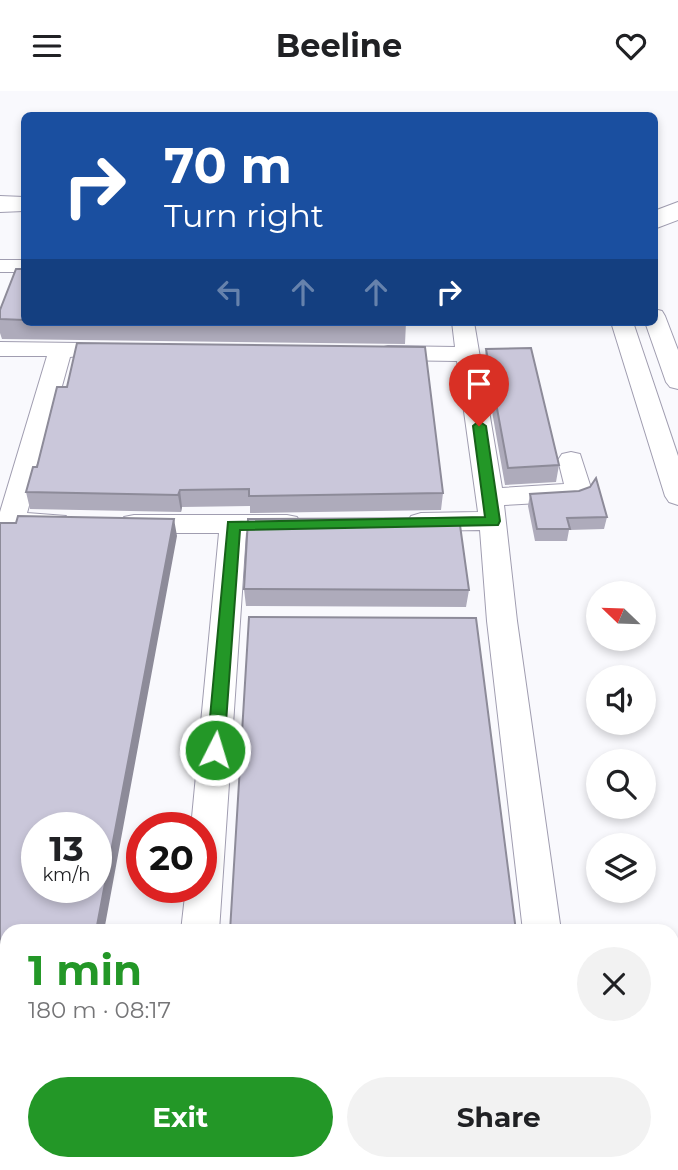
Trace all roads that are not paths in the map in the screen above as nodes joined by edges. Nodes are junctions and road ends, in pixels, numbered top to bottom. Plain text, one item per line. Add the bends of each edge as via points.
1 (0, 190) edge
2 (21, 190) edge
3 (671, 200) edge
4 (0, 204) edge
5 (21, 204) edge
6 (658, 216) edge
7 (0, 266) edge
8 (21, 266) edge
9 (464, 326) edge
10 (623, 326) edge
11 (658, 326) edge
12 (0, 349) edge
13 (60, 350) junction
14 (100, 350) edge
15 (359, 353) edge
16 (468, 354) junction
17 (678, 381) edge
18 (571, 460) dead end
19 (678, 496) edge
20 (492, 509) junction
21 (397, 523) edge
22 (315, 524) edge
23 (233, 525) junction
24 (202, 924) edge
25 (541, 924) edge

1 - 2 main road
3 - 6 main road
4 - 5 main road
7 - 8 street
9 - 16 street
10 - 19 street
11 - 17 street
12 - 13 street
13 - 14 street
13 - 23 street via 11,521
15 - 16 street
16 - 20 street
18 - 20 street via 576,492
20 - 21 street
20 - 25 street via 489,621
22 - 23 street
23 - 24 street via 240,620

